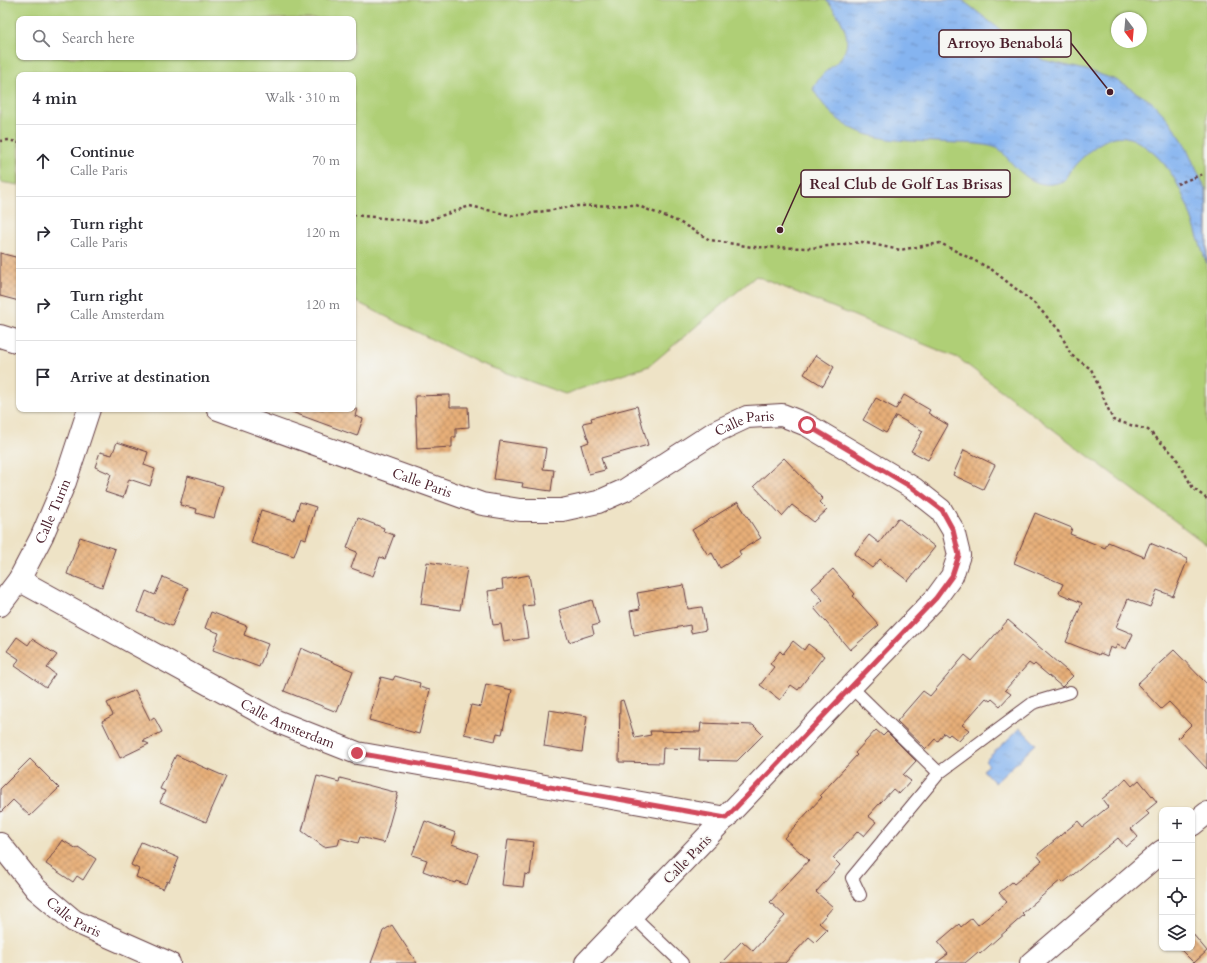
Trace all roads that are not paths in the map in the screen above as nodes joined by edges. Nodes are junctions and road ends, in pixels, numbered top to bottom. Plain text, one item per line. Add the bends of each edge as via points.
1 (0, 336) edge
2 (16, 341) edge
3 (88, 412) edge
4 (226, 412) edge
5 (19, 580) junction
6 (0, 605) edge
7 (851, 687) junction
8 (1070, 692) dead end
9 (940, 773) junction
10 (1207, 813) edge
11 (726, 818) junction
12 (1195, 823) edge
13 (0, 844) edge
14 (1159, 854) edge
15 (860, 895) dead end
16 (632, 915) junction
17 (169, 963) edge
18 (586, 963) edge
19 (682, 963) edge
20 (1031, 963) edge

1 - 2 street
3 - 5 street, Calle Turin via 66,482
4 - 7 street, Calle Paris via 482,504 520,510 562,510 598,502 625,490 715,432 747,417 782,415 807,425 913,488 942,510 953,530 959,555 952,576 936,598
5 - 6 street, Calle Turin
5 - 11 street, Calle Amsterdam via 276,721 357,753
7 - 9 lane
7 - 11 street, Calle Paris
8 - 9 lane via 1033,703
9 - 15 lane via 852,878
10 - 12 street
11 - 16 street, Calle Paris
13 - 17 street, Calle Paris via 36,889 74,921
14 - 20 street
16 - 18 street, Calle Paris
16 - 19 lane

